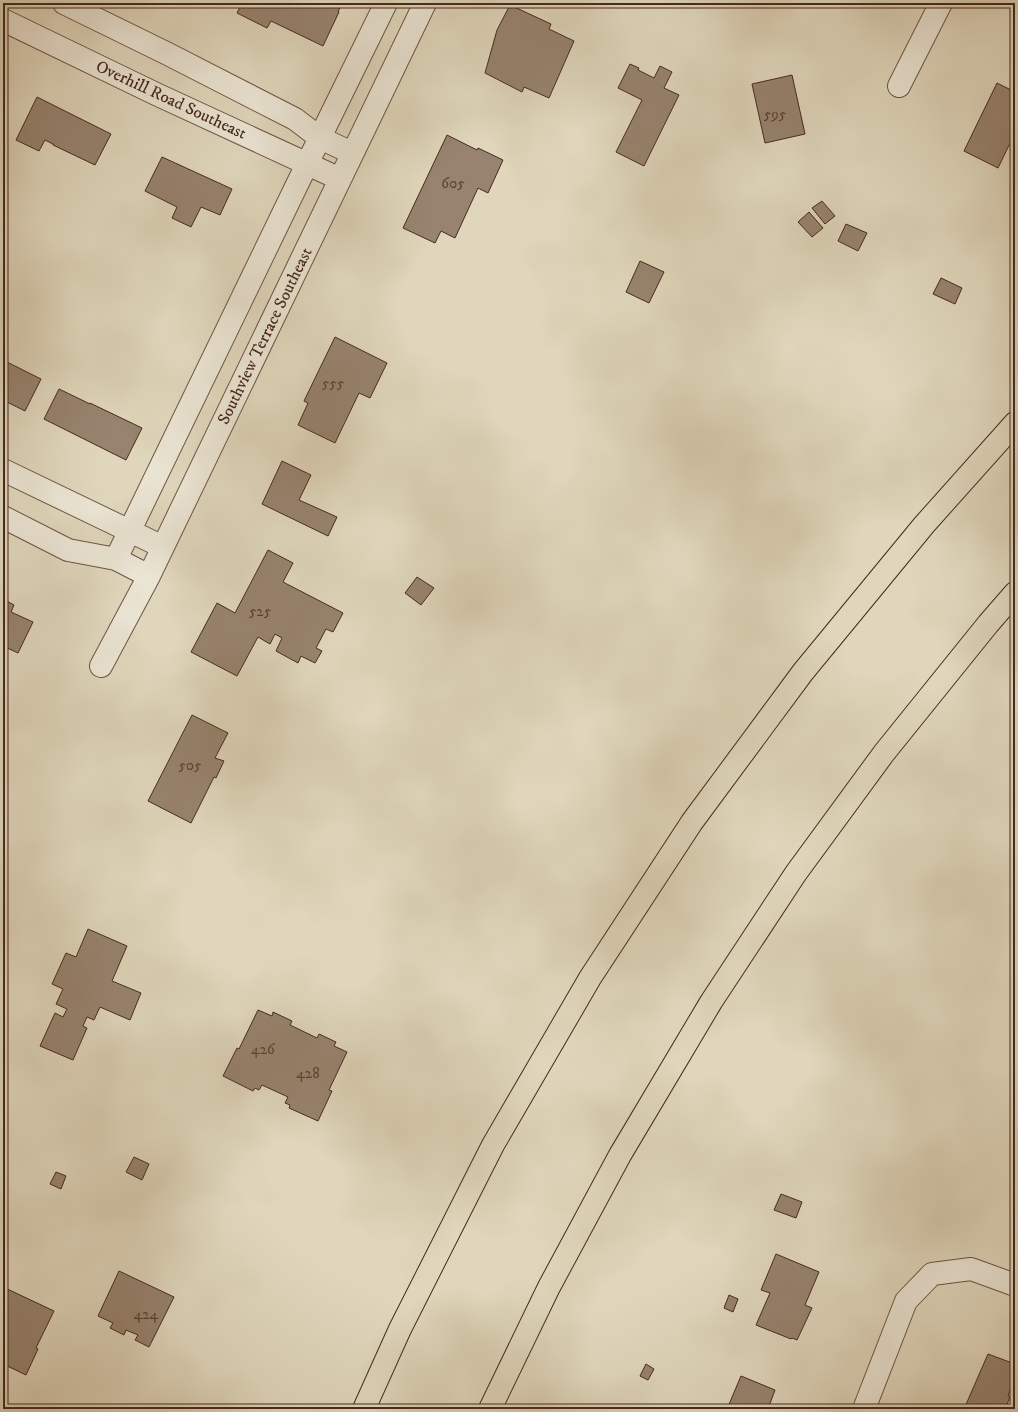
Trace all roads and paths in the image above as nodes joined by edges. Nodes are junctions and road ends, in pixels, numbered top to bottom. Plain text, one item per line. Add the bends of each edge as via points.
1 (64, 3) edge
2 (386, 3) edge
3 (425, 3) edge
4 (940, 3) edge
5 (3, 20) edge
6 (899, 86) dead end
7 (320, 138) junction
8 (352, 153) junction
9 (307, 164) junction
10 (340, 179) junction
11 (1015, 423) edge
12 (3, 470) edge
13 (3, 517) edge
14 (129, 530) junction
15 (163, 547) junction
16 (116, 559) junction
17 (149, 576) junction
18 (1015, 593) edge
19 (102, 666) dead end
20 (1015, 1285) edge
21 (364, 1409) edge
22 (490, 1409) edge
23 (864, 1409) edge

1 - 7 street via 295,120
2 - 7 street
3 - 8 street, Southview Terrace Southeast
4 - 6 street
5 - 9 street, Overhill Road Southeast
7 - 8 street
7 - 9 street
8 - 10 street, Southview Terrace Southeast
9 - 10 street, Overhill Road Southeast
9 - 14 street
10 - 15 street, Southview Terrace Southeast
11 - 21 highway via 924,525 808,666 688,829 590,978 493,1145 400,1328
12 - 14 street
13 - 16 street via 68,550
14 - 15 street
14 - 16 street
15 - 17 street, Southview Terrace Southeast
16 - 17 street
17 - 19 street, Southview Terrace Southeast
18 - 22 highway via 884,753 796,873 711,1002 620,1155 549,1287
20 - 23 street via 971,1269 932,1274 906,1301

